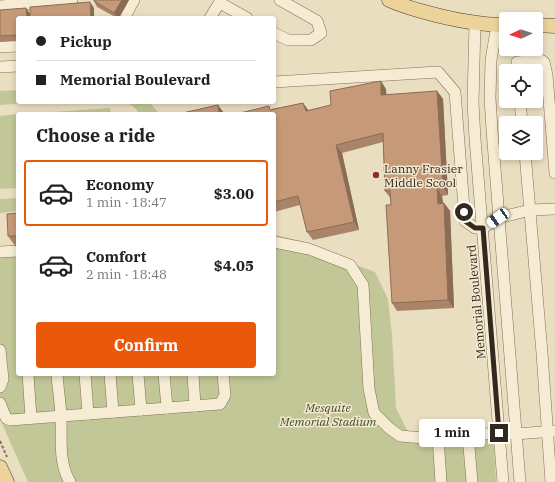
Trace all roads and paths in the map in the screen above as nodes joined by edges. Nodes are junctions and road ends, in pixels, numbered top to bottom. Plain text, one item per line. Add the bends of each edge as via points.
1 (72, 0) edge
2 (134, 0) edge
3 (280, 0) edge
4 (389, 0) edge
5 (220, 1) edge
6 (0, 6) edge
7 (125, 16) edge
8 (211, 16) edge
9 (244, 16) edge
10 (475, 23) junction
11 (499, 25) edge
12 (543, 26) edge
13 (555, 26) edge
14 (276, 34) edge
15 (499, 35) edge
16 (16, 46) edge
17 (0, 47) edge
18 (517, 64) edge
19 (16, 66) edge
20 (0, 67) edge
21 (276, 82) edge
22 (526, 160) edge
23 (555, 173) edge
24 (555, 209) edge
25 (530, 210) junction
26 (498, 218) junction
27 (483, 228) junction
28 (276, 242) edge
29 (0, 252) edge
30 (16, 255) edge
31 (0, 350) edge
32 (28, 376) edge
33 (57, 376) edge
34 (85, 376) edge
35 (110, 376) edge
36 (138, 376) edge
37 (164, 376) edge
38 (193, 376) edge
39 (223, 376) edge
40 (0, 387) edge
41 (0, 404) edge
42 (196, 406) junction
43 (167, 408) junction
44 (141, 410) junction
45 (113, 412) junction
46 (88, 414) junction
47 (61, 416) junction
48 (32, 418) junction
49 (551, 431) edge
50 (499, 433) junction
51 (516, 434) junction
52 (468, 435) junction
53 (438, 438) junction
54 (0, 467) edge
55 (7, 482) edge
56 (70, 482) edge
57 (441, 482) edge
58 (472, 482) edge
59 (503, 482) edge
60 (520, 482) edge
61 (551, 482) edge

1 - 6 street
2 - 7 street
3 - 14 street via 317,21 321,33 311,40 288,40
4 - 10 main road via 439,16
5 - 8 street
5 - 9 street
10 - 11 main road
10 - 27 street, Memorial Boulevard via 473,102
12 - 13 main road
15 - 26 street via 491,60 490,98
16 - 17 street
18 - 23 street via 517,62 541,60 544,62
19 - 20 street
21 - 27 street via 438,72 455,92 465,221 475,228
22 - 25 street
24 - 25 street
25 - 26 street
25 - 49 street
26 - 27 street
26 - 51 street
27 - 50 street, Memorial Boulevard
28 - 53 street via 309,248 350,265 362,285 369,389 374,413 400,436
29 - 30 street
31 - 40 street via 3,379
32 - 48 street
33 - 47 street
34 - 46 street
35 - 45 street
36 - 44 street
37 - 43 street
38 - 42 street
39 - 42 street via 225,395 220,404
41 - 48 street via 6,418 10,420
42 - 43 street
43 - 44 street
44 - 45 street
45 - 46 street
46 - 47 street
47 - 48 street
47 - 56 street via 62,454 66,476
49 - 51 street
49 - 61 street
50 - 51 street
50 - 52 street
50 - 59 street, Memorial Boulevard
51 - 60 street
52 - 53 street
52 - 58 street
53 - 57 street
54 - 55 main road

